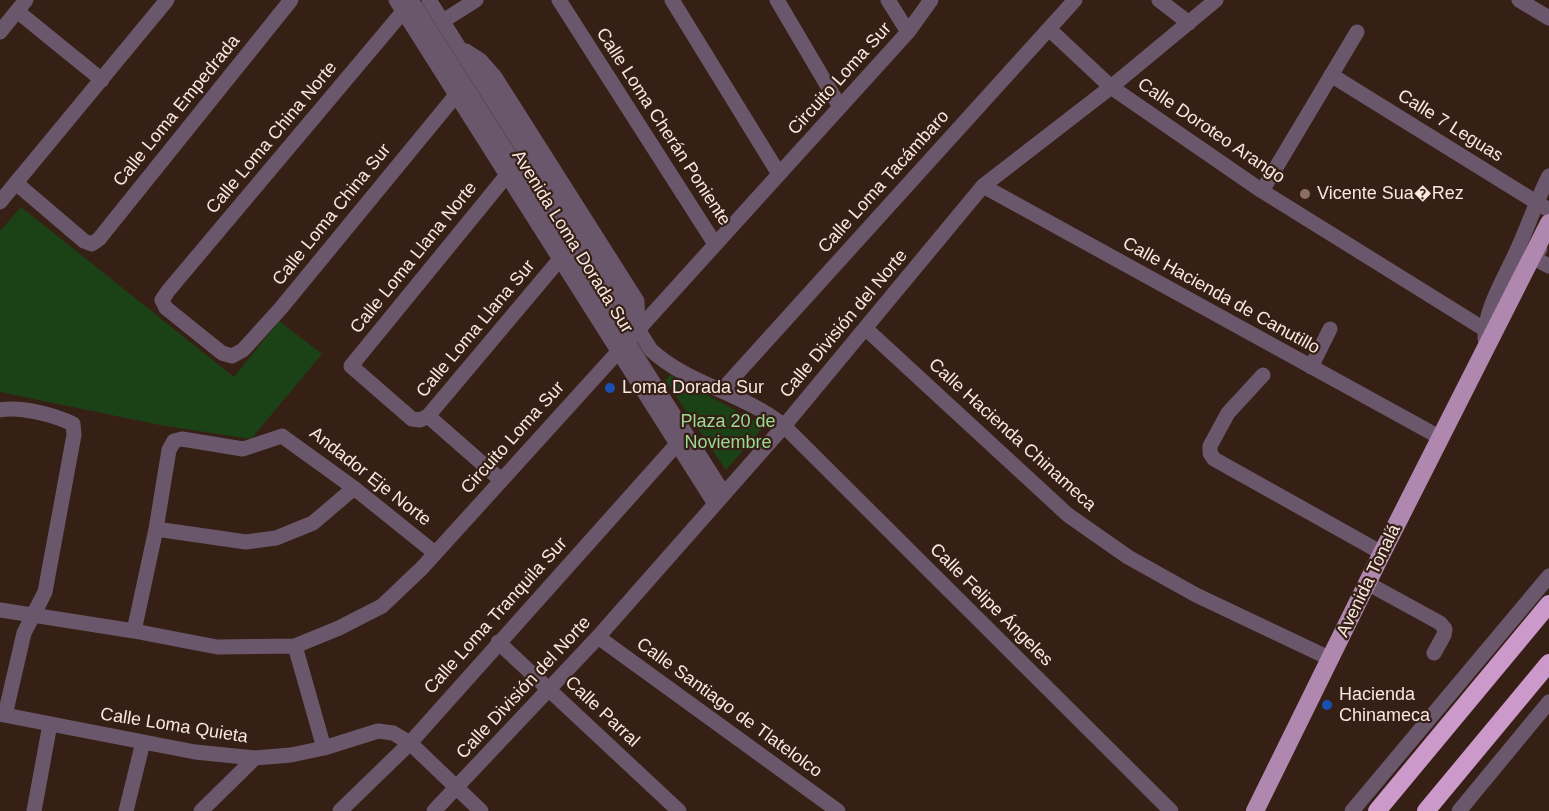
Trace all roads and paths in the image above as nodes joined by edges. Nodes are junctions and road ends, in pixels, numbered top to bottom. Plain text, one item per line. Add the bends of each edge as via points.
1 (167, 0) edge
2 (291, 0) edge
3 (429, 0) edge
4 (476, 0) edge
5 (672, 0) edge
6 (777, 0) edge
7 (888, 0) edge
8 (932, 0) edge
9 (1075, 0) edge
10 (1159, 0) edge
11 (1216, 0) edge
12 (1519, 0) edge
13 (406, 3) edge
14 (565, 3) edge
15 (21, 5) edge
16 (1549, 18) edge
17 (1189, 23) junction
18 (1048, 29) junction
19 (443, 30) junction
20 (0, 32) edge
21 (908, 32) junction
22 (1357, 32) dead end
23 (1331, 75) junction
24 (102, 80) junction
25 (1112, 87) junction
26 (456, 94) junction
27 (840, 107) junction
28 (779, 174) junction
29 (507, 175) junction
30 (1549, 176) edge
31 (16, 183) junction
32 (983, 186) junction
33 (1262, 191) junction
34 (0, 202) edge
35 (1535, 202) junction
36 (1549, 210) edge
37 (1549, 224) edge
38 (1549, 240) edge
39 (716, 244) junction
40 (1532, 257) junction
41 (560, 259) junction
42 (1549, 266) edge
43 (866, 328) junction
44 (1330, 328) dead end
45 (1484, 329) junction
46 (628, 340) junction
47 (1485, 351) junction
48 (232, 356) joint
49 (1311, 367) junction
50 (1263, 375) dead end
51 (722, 390) junction
52 (1, 410) edge
53 (424, 418) junction
54 (784, 426) junction
55 (1441, 438) junction
56 (677, 444) junction
57 (501, 480) junction
58 (354, 488) junction
59 (720, 499) junction
60 (156, 529) junction
61 (435, 553) junction
62 (1382, 553) junction
63 (1549, 576) edge
64 (1368, 583) junction
65 (1549, 604) edge
66 (0, 610) edge
67 (33, 615) junction
68 (134, 631) junction
69 (598, 637) junction
70 (498, 642) junction
71 (295, 646) junction
72 (1434, 653) dead end
73 (1331, 659) junction
74 (1549, 663) edge
75 (550, 689) junction
76 (1549, 702) edge
77 (2, 715) edge
78 (50, 724) junction
79 (143, 742) junction
80 (410, 742) junction
81 (324, 748) junction
82 (255, 758) junction
83 (456, 789) junction
84 (34, 811) edge
85 (126, 811) edge
86 (201, 811) edge
87 (340, 811) edge
88 (434, 811) edge
89 (481, 811) edge
90 (680, 811) edge
91 (838, 811) edge
92 (1171, 811) edge
93 (1255, 811) edge
94 (1353, 811) edge
95 (1377, 811) edge
96 (1426, 811) edge
97 (1459, 811) edge

1 - 24 street
2 - 31 street, Calle Loma Empedrada via 92,244
3 - 19 street, Avenida Loma Dorada Sur
4 - 19 street
5 - 28 street
6 - 27 street
7 - 21 street
8 - 21 street, Circuito Loma Sur
9 - 18 street, Calle Loma Tacámbaro
10 - 17 street
11 - 17 street, Calle División del Norte
12 - 16 street
13 - 19 street, Avenida Loma Dorada Sur
13 - 26 street, Avenida Loma Dorada Sur
13 - 48 street, Calle Loma China Norte via 162,300 166,308 222,353
14 - 39 street, Calle Loma Cherán Poniente
15 - 20 street
15 - 24 street
17 - 25 street, Calle División del Norte
18 - 25 street, Calle Doroteo Arango
18 - 51 street, Calle Loma Tacámbaro
19 - 46 street, Avenida Loma Dorada Sur
19 - 46 street, Avenida Loma Dorada Sur via 461,48
21 - 27 street, Circuito Loma Sur
22 - 23 street
23 - 33 street
23 - 35 street, Calle 7 Leguas
24 - 31 street
25 - 32 street, Calle División del Norte
25 - 33 street, Calle Doroteo Arango
26 - 29 street, Avenida Loma Dorada Sur
26 - 48 street, Calle Loma China Sur via 281,308 243,350
27 - 28 street, Circuito Loma Sur
28 - 39 street, Circuito Loma Sur
29 - 41 street, Avenida Loma Dorada Sur
29 - 53 street, Calle Loma Llana Norte via 351,366 412,419
30 - 35 street, Avenida Tonalá
31 - 34 street
32 - 43 street, Calle División del Norte
32 - 49 street, Calle Hacienda de Canutillo
33 - 45 street, Calle Doroteo Arango
35 - 36 street, Calle 7 Leguas
35 - 45 street, Avenida Tonalá
37 - 40 main road, Avenida Tonalá
38 - 40 street, Avenida Tonalá
39 - 46 street, Circuito Loma Sur
40 - 42 street
40 - 47 main road, Avenida Tonalá
41 - 46 street, Avenida Loma Dorada Sur
41 - 53 street, Calle Loma Llana Sur
43 - 54 street, Calle División del Norte
43 - 73 street, Calle Hacienda Chinameca via 1068,515 1128,557 1196,595
44 - 49 street
45 - 47 street, Avenida Tonalá
46 - 51 street, Avenida Loma Dorada Sur via 651,350 666,364
46 - 56 street, Avenida Loma Dorada Sur
46 - 57 street, Circuito Loma Sur
46 - 59 street, Avenida Loma Dorada Sur
47 - 55 main road, Avenida Tonalá
49 - 55 street, Calle Hacienda de Canutillo
50 - 62 street via 1228,413 1210,446 1214,459
51 - 54 street, Avenida Loma Dorada Sur via 753,404
52 - 67 street via 59,417 73,424 45,592
53 - 57 street
54 - 59 street, Calle División del Norte
54 - 92 street, Calle Felipe Ángeles
55 - 62 main road, Avenida Tonalá
56 - 59 street, Avenida Loma Dorada Sur
56 - 70 street, Calle Loma Tranquila Sur
57 - 61 street, Circuito Loma Sur
58 - 60 street via 314,523 276,538 246,542
58 - 60 street, Andador Eje Norte via 282,436 243,449 182,439 174,441 169,450
58 - 61 street, Andador Eje Norte
59 - 69 street, Calle División del Norte
60 - 68 street
61 - 71 street, Circuito Loma Sur via 382,606
62 - 64 main road, Avenida Tonalá
63 - 94 street
64 - 72 street via 1440,623 1444,635
64 - 73 main road, Avenida Tonalá
65 - 95 highway
66 - 67 street, Circuito Loma Sur
67 - 68 street, Circuito Loma Sur
67 - 77 street via 24,633
68 - 71 street, Circuito Loma Sur via 217,647
69 - 75 street, Calle División del Norte
69 - 91 street, Calle Santiago de Tlatelolco
70 - 75 street, Calle Parral
70 - 80 street, Calle Loma Tranquila Sur
71 - 81 street
73 - 93 main road, Avenida Tonalá
74 - 96 highway
75 - 83 street, Calle División del Norte
75 - 90 street, Calle Parral
76 - 97 street
77 - 78 street, Calle Loma Quieta
78 - 79 street, Calle Loma Quieta
78 - 84 street
79 - 82 street, Calle Loma Quieta
79 - 85 street
80 - 81 street, Calle Loma Quieta via 378,731
80 - 83 street
80 - 87 street, Calle Loma Tranquila Sur
81 - 82 street, Calle Loma Quieta
82 - 86 street
83 - 88 street, Calle División del Norte
83 - 89 street

